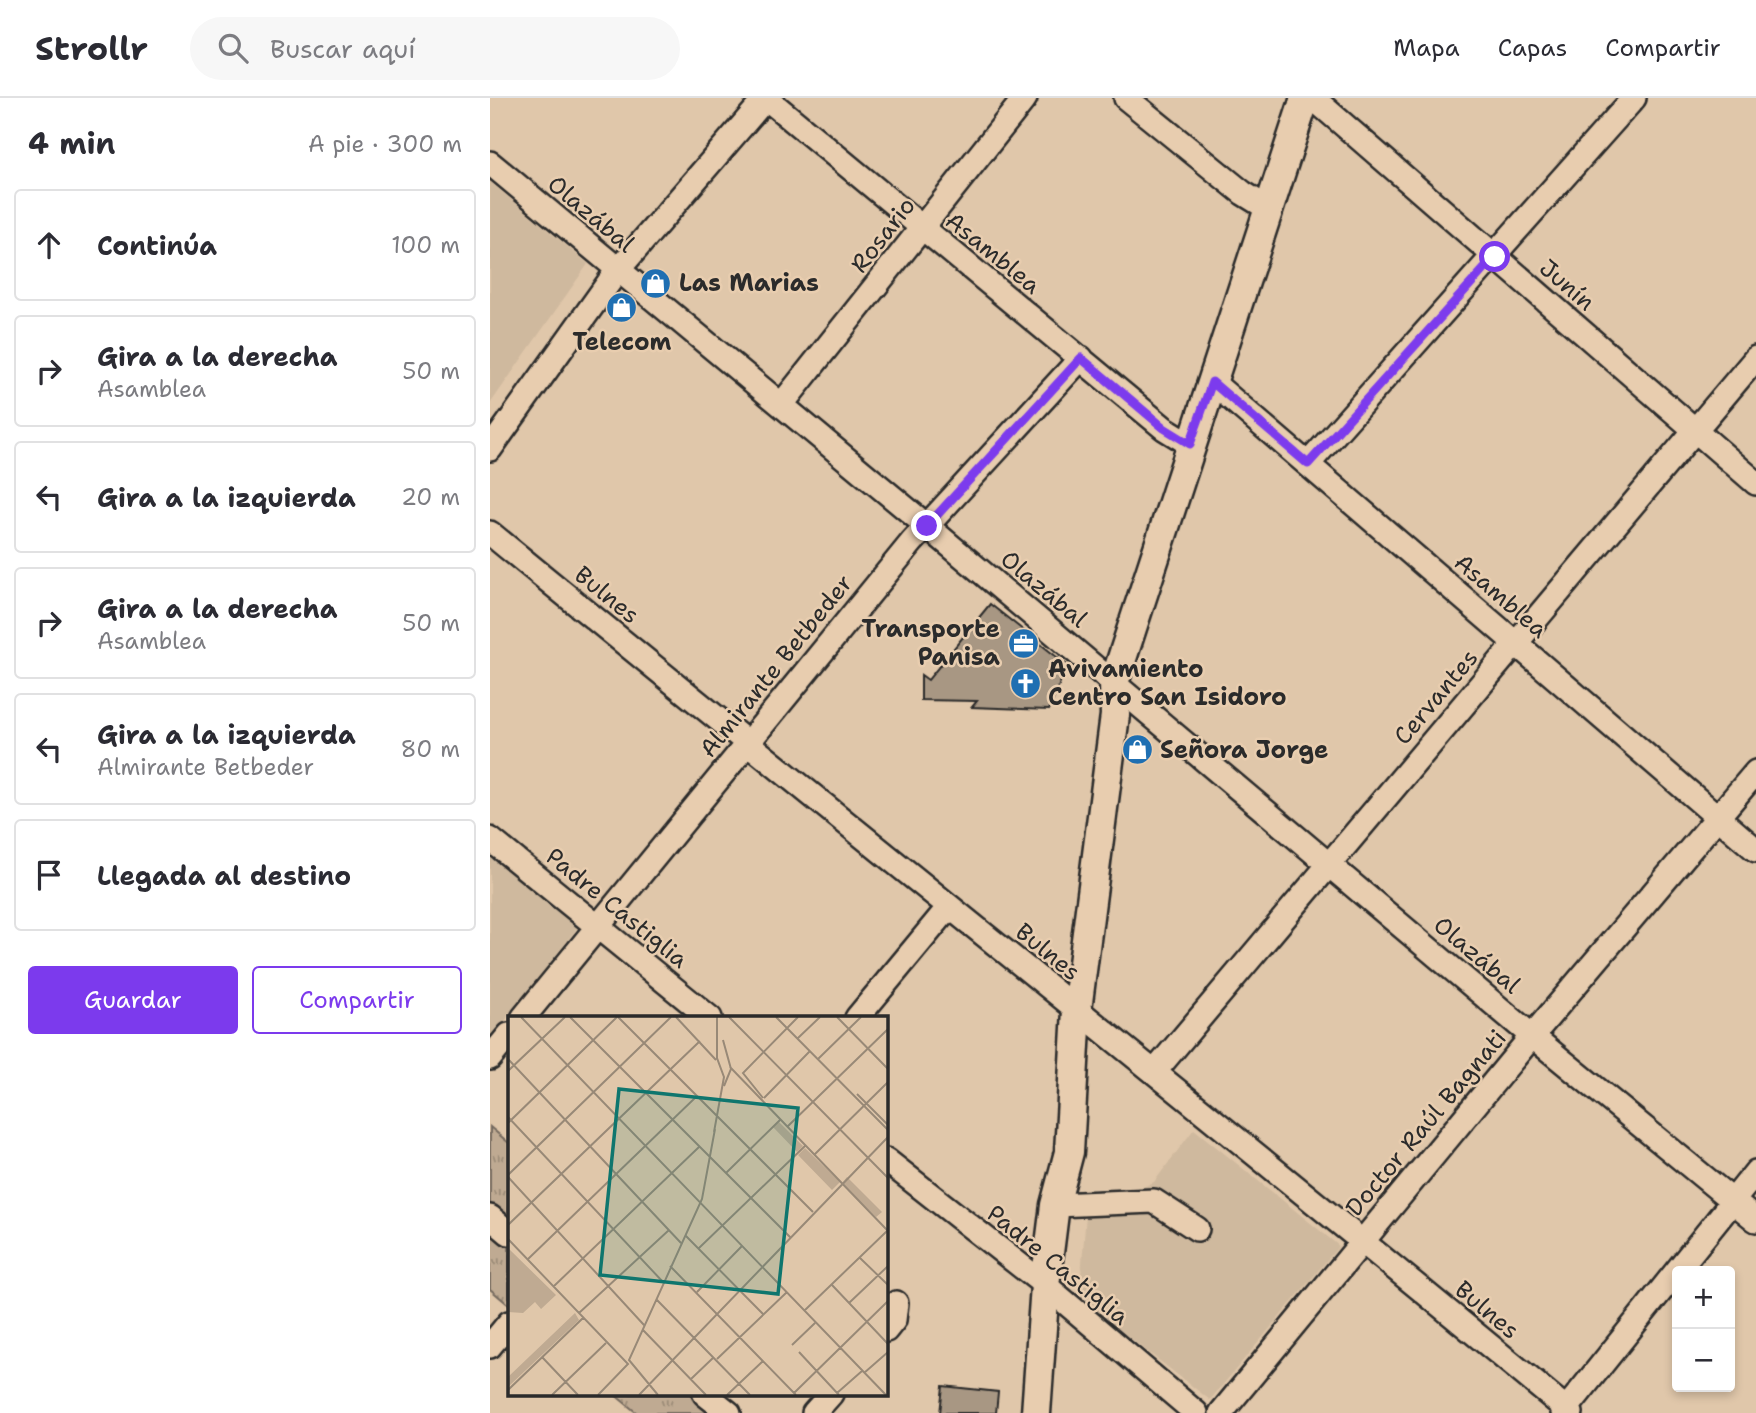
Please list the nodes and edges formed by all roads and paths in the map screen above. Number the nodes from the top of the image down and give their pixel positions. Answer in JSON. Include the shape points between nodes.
{"nodes":[{"id":1,"x":766,"y":98,"type":"edge"},
{"id":2,"x":1025,"y":98,"type":"edge"},
{"id":3,"x":1126,"y":98,"type":"edge"},
{"id":4,"x":1305,"y":98,"type":"edge"},
{"id":5,"x":1313,"y":98,"type":"edge"},
{"id":6,"x":1634,"y":98,"type":"edge"},
{"id":7,"x":490,"y":163,"type":"edge"},
{"id":8,"x":1269,"y":209,"type":"junction"},
{"id":9,"x":921,"y":228,"type":"junction"},
{"id":10,"x":1495,"y":257,"type":"junction"},
{"id":11,"x":617,"y":271,"type":"junction"},
{"id":12,"x":1081,"y":358,"type":"junction"},
{"id":13,"x":1756,"y":358,"type":"edge"},
{"id":14,"x":1212,"y":382,"type":"junction"},
{"id":15,"x":782,"y":404,"type":"junction"},
{"id":16,"x":1695,"y":431,"type":"junction"},
{"id":17,"x":1190,"y":444,"type":"junction"},
{"id":18,"x":490,"y":449,"type":"edge"},
{"id":19,"x":1308,"y":464,"type":"junction"},
{"id":20,"x":1756,"y":483,"type":"edge"},
{"id":21,"x":927,"y":526,"type":"junction"},
{"id":22,"x":490,"y":533,"type":"edge"},
{"id":23,"x":1516,"y":643,"type":"junction"},
{"id":24,"x":1114,"y":682,"type":"junction"},
{"id":25,"x":746,"y":743,"type":"junction"},
{"id":26,"x":1756,"y":772,"type":"edge"},
{"id":27,"x":1718,"y":818,"type":"junction"},
{"id":28,"x":490,"y":839,"type":"edge"},
{"id":29,"x":1756,"y":850,"type":"edge"},
{"id":30,"x":1329,"y":864,"type":"junction"},
{"id":31,"x":949,"y":907,"type":"junction"},
{"id":32,"x":598,"y":925,"type":"junction"},
{"id":33,"x":1068,"y":1002,"type":"junction"},
{"id":34,"x":524,"y":1016,"type":"edge"},
{"id":35,"x":709,"y":1016,"type":"edge"},
{"id":36,"x":858,"y":1016,"type":"edge"},
{"id":37,"x":508,"y":1035,"type":"edge"},
{"id":38,"x":1532,"y":1036,"type":"junction"},
{"id":39,"x":490,"y":1058,"type":"edge"},
{"id":40,"x":1156,"y":1070,"type":"junction"},
{"id":41,"x":887,"y":1161,"type":"edge"},
{"id":42,"x":1756,"y":1172,"type":"edge"},
{"id":43,"x":1732,"y":1200,"type":"junction"},
{"id":44,"x":1055,"y":1205,"type":"junction"},
{"id":45,"x":490,"y":1217,"type":"edge"},
{"id":46,"x":1756,"y":1220,"type":"edge"},
{"id":47,"x":1197,"y":1229,"type":"dead end"},
{"id":48,"x":508,"y":1232,"type":"edge"},
{"id":49,"x":1363,"y":1241,"type":"junction"},
{"id":50,"x":1045,"y":1285,"type":"junction"},
{"id":51,"x":896,"y":1303,"type":"dead end"},
{"id":52,"x":508,"y":1323,"type":"edge"},
{"id":53,"x":887,"y":1329,"type":"edge"},
{"id":54,"x":490,"y":1346,"type":"edge"},
{"id":55,"x":708,"y":1396,"type":"edge"},
{"id":56,"x":829,"y":1396,"type":"edge"},
{"id":57,"x":1566,"y":1412,"type":"edge"},
{"id":58,"x":729,"y":1413,"type":"edge"},
{"id":59,"x":814,"y":1413,"type":"edge"},
{"id":60,"x":1036,"y":1413,"type":"edge"},
{"id":61,"x":1196,"y":1413,"type":"edge"},
{"id":62,"x":1220,"y":1413,"type":"edge"}],
"edges":[{"from":1,"to":9,"type":"street","name":"Asamblea"},
{"from":1,"to":11,"type":"street"},
{"from":2,"to":9,"type":"street","name":"Rosario"},
{"from":3,"to":8,"type":"street"},
{"from":4,"to":8,"type":"main road"},
{"from":5,"to":10,"type":"street","name":"Junín"},
{"from":6,"to":10,"type":"street"},
{"from":7,"to":11,"type":"street","name":"Olazábal"},
{"from":8,"to":14,"type":"main road"},
{"from":9,"to":12,"type":"street","name":"Asamblea"},
{"from":9,"to":15,"type":"street","name":"Rosario"},
{"from":10,"to":16,"type":"street","name":"Junín"},
{"from":10,"to":19,"type":"street"},
{"from":11,"to":15,"type":"street","name":"Olazábal"},
{"from":11,"to":18,"type":"street"},
{"from":12,"to":17,"type":"street","name":"Asamblea","via":[[1164,428]]},
{"from":12,"to":21,"type":"street","name":"Almirante Betbeder"},
{"from":13,"to":16,"type":"street","name":"Cervantes"},
{"from":14,"to":17,"type":"main road"},
{"from":14,"to":19,"type":"street","name":"Asamblea"},
{"from":15,"to":21,"type":"street","name":"Olazábal"},
{"from":16,"to":20,"type":"street","name":"Junín"},
{"from":16,"to":23,"type":"street","name":"Cervantes"},
{"from":17,"to":24,"type":"main road"},
{"from":19,"to":23,"type":"street","name":"Asamblea"},
{"from":21,"to":24,"type":"street","name":"Olazábal"},
{"from":21,"to":25,"type":"street","name":"Almirante Betbeder"},
{"from":22,"to":25,"type":"street","name":"Bulnes"},
{"from":23,"to":27,"type":"street","name":"Asamblea"},
{"from":23,"to":30,"type":"street","name":"Cervantes"},
{"from":24,"to":30,"type":"street","name":"Olazábal"},
{"from":24,"to":33,"type":"main road","via":[[1115,715]]},
{"from":25,"to":31,"type":"street","name":"Bulnes"},
{"from":25,"to":32,"type":"street","name":"Almirante Betbeder"},
{"from":26,"to":27,"type":"street","name":"Doctor Raúl Bagnati"},
{"from":27,"to":29,"type":"street","name":"Asamblea"},
{"from":27,"to":38,"type":"street","name":"Doctor Raúl Bagnati"},
{"from":28,"to":32,"type":"street","name":"Padre Castiglia"},
{"from":30,"to":38,"type":"street","name":"Olazábal"},
{"from":30,"to":40,"type":"street","name":"Cervantes"},
{"from":31,"to":33,"type":"street","name":"Bulnes"},
{"from":31,"to":36,"type":"street"},
{"from":32,"to":34,"type":"street","name":"Almirante Betbeder"},
{"from":32,"to":35,"type":"street","name":"Padre Castiglia"},
{"from":33,"to":40,"type":"street","name":"Bulnes"},
{"from":33,"to":44,"type":"main road","via":[[1069,1152]]},
{"from":37,"to":39,"type":"street"},
{"from":38,"to":43,"type":"street","name":"Olazábal"},
{"from":38,"to":49,"type":"street","name":"Doctor Raúl Bagnati"},
{"from":40,"to":49,"type":"street","name":"Bulnes"},
{"from":41,"to":50,"type":"street","name":"Padre Castiglia"},
{"from":42,"to":43,"type":"street"},
{"from":43,"to":46,"type":"street","name":"Olazábal"},
{"from":43,"to":57,"type":"street"},
{"from":44,"to":47,"type":"street","via":[[1154,1201]]},
{"from":44,"to":50,"type":"main road"},
{"from":45,"to":48,"type":"street"},
{"from":49,"to":57,"type":"street","name":"Bulnes"},
{"from":49,"to":62,"type":"street","name":"Doctor Raúl Bagnati"},
{"from":50,"to":60,"type":"main road"},
{"from":50,"to":61,"type":"street","name":"Padre Castiglia"},
{"from":51,"to":53,"type":"street","via":[[894,1320]]},
{"from":52,"to":54,"type":"street"},
{"from":55,"to":58,"type":"street"},
{"from":56,"to":59,"type":"street"}]}
